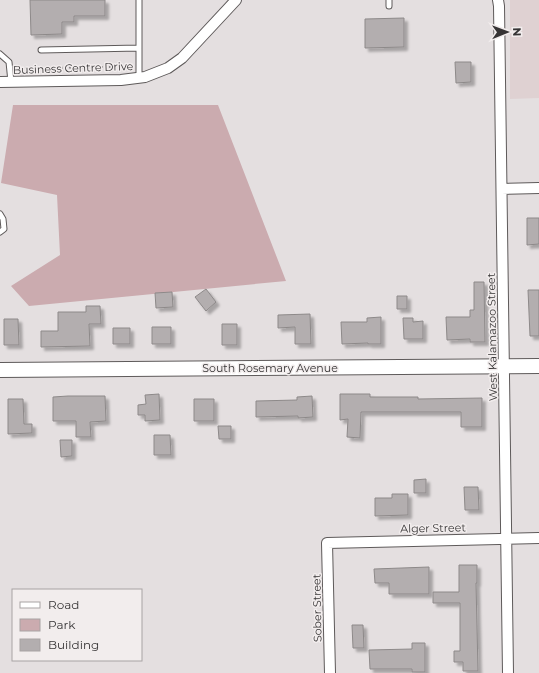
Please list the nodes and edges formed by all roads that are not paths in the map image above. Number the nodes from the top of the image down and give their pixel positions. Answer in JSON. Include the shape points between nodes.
{"nodes":[{"id":1,"x":139,"y":0,"type":"edge"},
{"id":2,"x":236,"y":0,"type":"edge"},
{"id":3,"x":389,"y":0,"type":"edge"},
{"id":4,"x":498,"y":0,"type":"edge"},
{"id":5,"x":389,"y":6,"type":"dead end"},
{"id":6,"x":139,"y":48,"type":"junction"},
{"id":7,"x":41,"y":50,"type":"dead end"},
{"id":8,"x":0,"y":54,"type":"edge"},
{"id":9,"x":140,"y":78,"type":"junction"},
{"id":10,"x":0,"y":82,"type":"edge"},
{"id":11,"x":11,"y":82,"type":"junction"},
{"id":12,"x":539,"y":188,"type":"edge"},
{"id":13,"x":502,"y":189,"type":"junction"},
{"id":14,"x":0,"y":214,"type":"edge"},
{"id":15,"x":0,"y":232,"type":"edge"},
{"id":16,"x":539,"y":366,"type":"edge"},
{"id":17,"x":504,"y":367,"type":"junction"},
{"id":18,"x":0,"y":370,"type":"edge"},
{"id":19,"x":507,"y":538,"type":"junction"},
{"id":20,"x":539,"y":538,"type":"edge"},
{"id":21,"x":327,"y":542,"type":"joint"},
{"id":22,"x":330,"y":673,"type":"edge"},
{"id":23,"x":508,"y":673,"type":"edge"}],
"edges":[{"from":1,"to":6,"type":"lane"},
{"from":2,"to":9,"type":"street","name":"Business Centre Drive","via":[[182,58],[168,68]]},
{"from":3,"to":5,"type":"lane"},
{"from":4,"to":13,"type":"street","name":"West Kalamazoo Street"},
{"from":6,"to":7,"type":"lane"},
{"from":6,"to":9,"type":"lane"},
{"from":8,"to":11,"type":"lane","via":[[9,62]]},
{"from":9,"to":11,"type":"street","name":"Business Centre Drive"},
{"from":10,"to":11,"type":"street","name":"Business Centre Drive"},
{"from":12,"to":13,"type":"street"},
{"from":13,"to":17,"type":"street","name":"West Kalamazoo Street"},
{"from":14,"to":15,"type":"lane","via":[[4,229]]},
{"from":16,"to":17,"type":"street","name":"South Rosemary Avenue"},
{"from":17,"to":18,"type":"street","name":"South Rosemary Avenue"},
{"from":17,"to":19,"type":"street","name":"West Kalamazoo Street"},
{"from":19,"to":20,"type":"street","name":"Alger Street"},
{"from":19,"to":21,"type":"street","name":"Alger Street"},
{"from":19,"to":23,"type":"street","name":"West Kalamazoo Street"},
{"from":21,"to":22,"type":"street","name":"Sober Street"}]}
